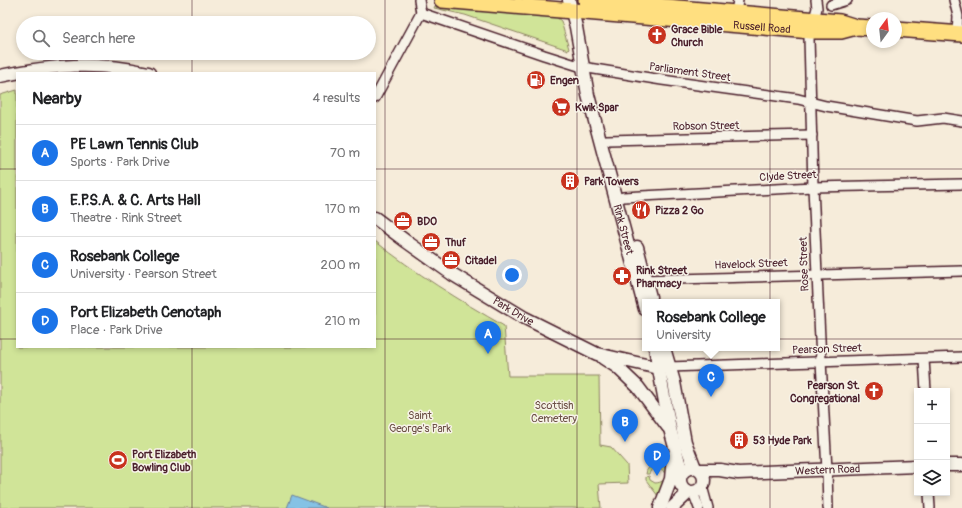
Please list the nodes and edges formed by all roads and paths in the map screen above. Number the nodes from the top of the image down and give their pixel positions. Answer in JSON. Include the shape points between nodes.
{"nodes":[{"id":1,"x":419,"y":0,"type":"edge"},
{"id":2,"x":442,"y":0,"type":"edge"},
{"id":3,"x":586,"y":0,"type":"edge"},
{"id":4,"x":816,"y":0,"type":"edge"},
{"id":5,"x":847,"y":0,"type":"edge"},
{"id":6,"x":954,"y":0,"type":"edge"},
{"id":7,"x":831,"y":5,"type":"dead end"},
{"id":8,"x":571,"y":6,"type":"edge"},
{"id":9,"x":737,"y":6,"type":"edge"},
{"id":10,"x":421,"y":13,"type":"junction"},
{"id":11,"x":812,"y":25,"type":"junction"},
{"id":12,"x":866,"y":28,"type":"edge"},
{"id":13,"x":902,"y":29,"type":"edge"},
{"id":14,"x":960,"y":34,"type":"edge"},
{"id":15,"x":582,"y":67,"type":"junction"},
{"id":16,"x":16,"y":72,"type":"edge"},
{"id":17,"x":18,"y":72,"type":"edge"},
{"id":18,"x":143,"y":72,"type":"edge"},
{"id":19,"x":0,"y":76,"type":"edge"},
{"id":20,"x":376,"y":96,"type":"edge"},
{"id":21,"x":812,"y":103,"type":"junction"},
{"id":22,"x":962,"y":121,"type":"edge"},
{"id":23,"x":812,"y":135,"type":"junction"},
{"id":24,"x":604,"y":141,"type":"junction"},
{"id":25,"x":962,"y":184,"type":"edge"},
{"id":26,"x":813,"y":187,"type":"junction"},
{"id":27,"x":619,"y":198,"type":"junction"},
{"id":28,"x":376,"y":219,"type":"edge"},
{"id":29,"x":962,"y":271,"type":"edge"},
{"id":30,"x":817,"y":275,"type":"junction"},
{"id":31,"x":641,"y":280,"type":"junction"},
{"id":32,"x":644,"y":299,"type":"edge"},
{"id":33,"x":650,"y":299,"type":"edge"},
{"id":34,"x":656,"y":351,"type":"edge"},
{"id":35,"x":664,"y":351,"type":"edge"},
{"id":36,"x":597,"y":354,"type":"junction"},
{"id":37,"x":962,"y":357,"type":"edge"},
{"id":38,"x":924,"y":358,"type":"junction"},
{"id":39,"x":821,"y":361,"type":"junction"},
{"id":40,"x":664,"y":367,"type":"junction"},
{"id":41,"x":926,"y":388,"type":"edge"},
{"id":42,"x":671,"y":434,"type":"junction"},
{"id":43,"x":685,"y":442,"type":"junction"},
{"id":44,"x":950,"y":465,"type":"edge"},
{"id":45,"x":962,"y":465,"type":"edge"},
{"id":46,"x":914,"y":466,"type":"edge"},
{"id":47,"x":720,"y":470,"type":"junction"},
{"id":48,"x":827,"y":470,"type":"junction"},
{"id":49,"x":738,"y":473,"type":"junction"},
{"id":50,"x":693,"y":481,"type":"junction"},
{"id":51,"x":930,"y":496,"type":"edge"},
{"id":52,"x":659,"y":508,"type":"edge"},
{"id":53,"x":672,"y":508,"type":"edge"},
{"id":54,"x":699,"y":508,"type":"edge"},
{"id":55,"x":708,"y":508,"type":"edge"},
{"id":56,"x":828,"y":508,"type":"edge"},
{"id":57,"x":930,"y":508,"type":"edge"}],
"edges":[{"from":1,"to":10,"type":"street"},
{"from":2,"to":8,"type":"main road","name":"Russell Road"},
{"from":3,"to":9,"type":"main road","name":"Russell Road"},
{"from":4,"to":11,"type":"street","name":"Rose Street","via":[[817,8]]},
{"from":5,"to":7,"type":"street"},
{"from":6,"to":14,"type":"street"},
{"from":8,"to":11,"type":"main road","name":"Russell Road","via":[[604,13]]},
{"from":8,"to":15,"type":"street","name":"Rink Street"},
{"from":9,"to":11,"type":"main road","name":"Russell Road"},
{"from":10,"to":15,"type":"street","name":"Parliament Street"},
{"from":10,"to":20,"type":"street"},
{"from":11,"to":12,"type":"main road","name":"Russell Road","via":[[840,22]]},
{"from":11,"to":21,"type":"street","name":"Rose Street"},
{"from":13,"to":14,"type":"main road"},
{"from":15,"to":21,"type":"street","name":"Parliament Street"},
{"from":15,"to":24,"type":"street","name":"Rink Street","via":[[588,95]]},
{"from":16,"to":19,"type":"street"},
{"from":17,"to":18,"type":"street","via":[[72,65],[115,67]]},
{"from":21,"to":22,"type":"street","name":"Parliament Street","via":[[917,121],[943,118]]},
{"from":21,"to":23,"type":"street","name":"Rose Street"},
{"from":23,"to":24,"type":"street","name":"Robson Street"},
{"from":23,"to":26,"type":"street","name":"Rose Street"},
{"from":24,"to":27,"type":"street","name":"Rink Street"},
{"from":25,"to":26,"type":"street","name":"Clyde Street"},
{"from":26,"to":27,"type":"street","name":"Clyde Street"},
{"from":26,"to":30,"type":"street","name":"Rose Street"},
{"from":27,"to":31,"type":"street","name":"Rink Street"},
{"from":28,"to":36,"type":"street","name":"Park Drive","via":[[452,274],[523,317]]},
{"from":29,"to":30,"type":"street","name":"Havelock Street"},
{"from":30,"to":31,"type":"street","name":"Havelock Street"},
{"from":30,"to":39,"type":"street","name":"Rose Street"},
{"from":31,"to":32,"type":"street","name":"Rink Street"},
{"from":31,"to":33,"type":"street","name":"Rink Street"},
{"from":34,"to":40,"type":"street"},
{"from":35,"to":40,"type":"street"},
{"from":36,"to":40,"type":"street","name":"Park Drive"},
{"from":36,"to":42,"type":"street","via":[[638,387]]},
{"from":37,"to":38,"type":"street","name":"Pearson Street"},
{"from":38,"to":39,"type":"street","name":"Pearson Street"},
{"from":38,"to":41,"type":"street"},
{"from":39,"to":40,"type":"street","name":"Pearson Street"},
{"from":39,"to":48,"type":"street","name":"Rose Street"},
{"from":40,"to":42,"type":"street"},
{"from":40,"to":43,"type":"street","via":[[674,382]]},
{"from":42,"to":50,"type":"street"},
{"from":42,"to":52,"type":"street","via":[[672,479]]},
{"from":43,"to":47,"type":"street","via":[[702,462]]},
{"from":43,"to":50,"type":"street"},
{"from":44,"to":45,"type":"street"},
{"from":46,"to":48,"type":"street","name":"Western Road"},
{"from":47,"to":49,"type":"street","name":"Western Road"},
{"from":47,"to":50,"type":"street","name":"Western Road"},
{"from":48,"to":49,"type":"street","name":"Western Road"},
{"from":48,"to":56,"type":"street","name":"Rose Street"},
{"from":49,"to":50,"type":"street","name":"Western Road"},
{"from":50,"to":52,"type":"street"},
{"from":50,"to":53,"type":"street"},
{"from":50,"to":54,"type":"street"},
{"from":50,"to":55,"type":"street"},
{"from":51,"to":57,"type":"street"}]}
